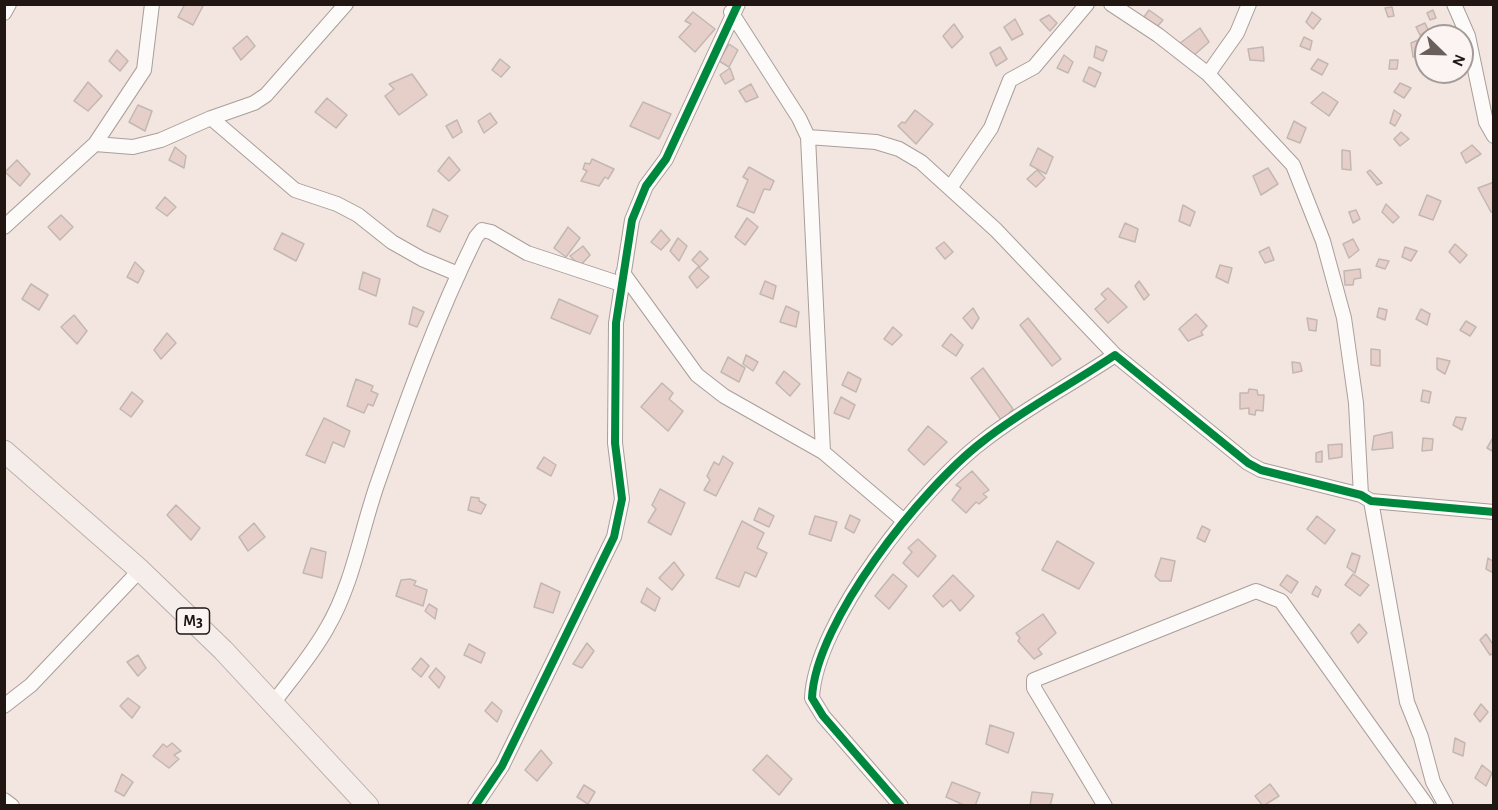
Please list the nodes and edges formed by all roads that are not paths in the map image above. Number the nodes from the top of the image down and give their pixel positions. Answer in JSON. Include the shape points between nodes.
{"nodes":[{"id":1,"x":9,"y":4,"type":"edge"},
{"id":2,"x":152,"y":4,"type":"edge"},
{"id":3,"x":346,"y":4,"type":"edge"},
{"id":4,"x":1087,"y":4,"type":"edge"},
{"id":5,"x":1111,"y":4,"type":"edge"},
{"id":6,"x":1249,"y":4,"type":"edge"},
{"id":7,"x":1454,"y":4,"type":"edge"},
{"id":8,"x":733,"y":9,"type":"edge"},
{"id":9,"x":4,"y":14,"type":"edge"},
{"id":10,"x":1208,"y":74,"type":"junction"},
{"id":11,"x":211,"y":118,"type":"junction"},
{"id":12,"x":1494,"y":136,"type":"edge"},
{"id":13,"x":807,"y":137,"type":"junction"},
{"id":14,"x":95,"y":144,"type":"junction"},
{"id":15,"x":950,"y":188,"type":"junction"},
{"id":16,"x":4,"y":227,"type":"edge"},
{"id":17,"x":458,"y":274,"type":"junction"},
{"id":18,"x":622,"y":279,"type":"junction"},
{"id":19,"x":1115,"y":356,"type":"junction"},
{"id":20,"x":4,"y":451,"type":"edge"},
{"id":21,"x":823,"y":452,"type":"junction"},
{"id":22,"x":1366,"y":498,"type":"junction"},
{"id":23,"x":1494,"y":512,"type":"edge"},
{"id":24,"x":903,"y":519,"type":"junction"},
{"id":25,"x":140,"y":570,"type":"junction"},
{"id":26,"x":274,"y":702,"type":"junction"},
{"id":27,"x":4,"y":706,"type":"edge"},
{"id":28,"x":4,"y":801,"type":"edge"},
{"id":29,"x":12,"y":806,"type":"edge"},
{"id":30,"x":368,"y":806,"type":"edge"},
{"id":31,"x":475,"y":806,"type":"edge"},
{"id":32,"x":901,"y":806,"type":"edge"},
{"id":33,"x":1105,"y":806,"type":"edge"},
{"id":34,"x":1427,"y":806,"type":"edge"},
{"id":35,"x":1446,"y":806,"type":"edge"}],
"edges":[{"from":1,"to":9,"type":"street"},
{"from":2,"to":14,"type":"street","via":[[144,70]]},
{"from":3,"to":11,"type":"street","via":[[266,95]]},
{"from":4,"to":15,"type":"street","via":[[1034,67],[1010,80],[991,128]]},
{"from":5,"to":10,"type":"street"},
{"from":6,"to":10,"type":"street","via":[[1237,33]]},
{"from":7,"to":12,"type":"street","via":[[1468,36],[1486,122]]},
{"from":8,"to":13,"type":"street"},
{"from":8,"to":18,"type":"street","via":[[666,159],[642,194],[632,220]]},
{"from":10,"to":22,"type":"street","via":[[1293,165],[1323,241],[1346,328]]},
{"from":11,"to":14,"type":"street","via":[[161,140],[133,147]]},
{"from":11,"to":17,"type":"street","via":[[295,190],[337,204],[392,242]]},
{"from":13,"to":15,"type":"street","via":[[876,142],[899,149],[921,162]]},
{"from":13,"to":21,"type":"street"},
{"from":14,"to":16,"type":"street"},
{"from":15,"to":19,"type":"street","via":[[1004,238]]},
{"from":17,"to":18,"type":"street","via":[[482,230],[527,253]]},
{"from":17,"to":26,"type":"street","via":[[378,484],[343,593],[312,654]]},
{"from":18,"to":21,"type":"street","via":[[697,375],[723,396]]},
{"from":18,"to":31,"type":"street","via":[[616,322],[615,443],[622,499],[620,517],[614,537],[502,766]]},
{"from":19,"to":22,"type":"street","via":[[1248,463],[1261,470]]},
{"from":19,"to":24,"type":"street","via":[[981,442]]},
{"from":20,"to":25,"type":"main road","number":"M3"},
{"from":21,"to":24,"type":"street"},
{"from":22,"to":23,"type":"street"},
{"from":22,"to":35,"type":"street","via":[[1407,702],[1433,782]]},
{"from":24,"to":32,"type":"street","via":[[832,629],[815,669],[812,698]]},
{"from":25,"to":26,"type":"main road","number":"M3"},
{"from":25,"to":27,"type":"street","via":[[31,685]]},
{"from":26,"to":30,"type":"main road","number":"M3"},
{"from":28,"to":29,"type":"street"},
{"from":33,"to":34,"type":"street","via":[[1034,688],[1034,680],[1256,591],[1281,601]]}]}
